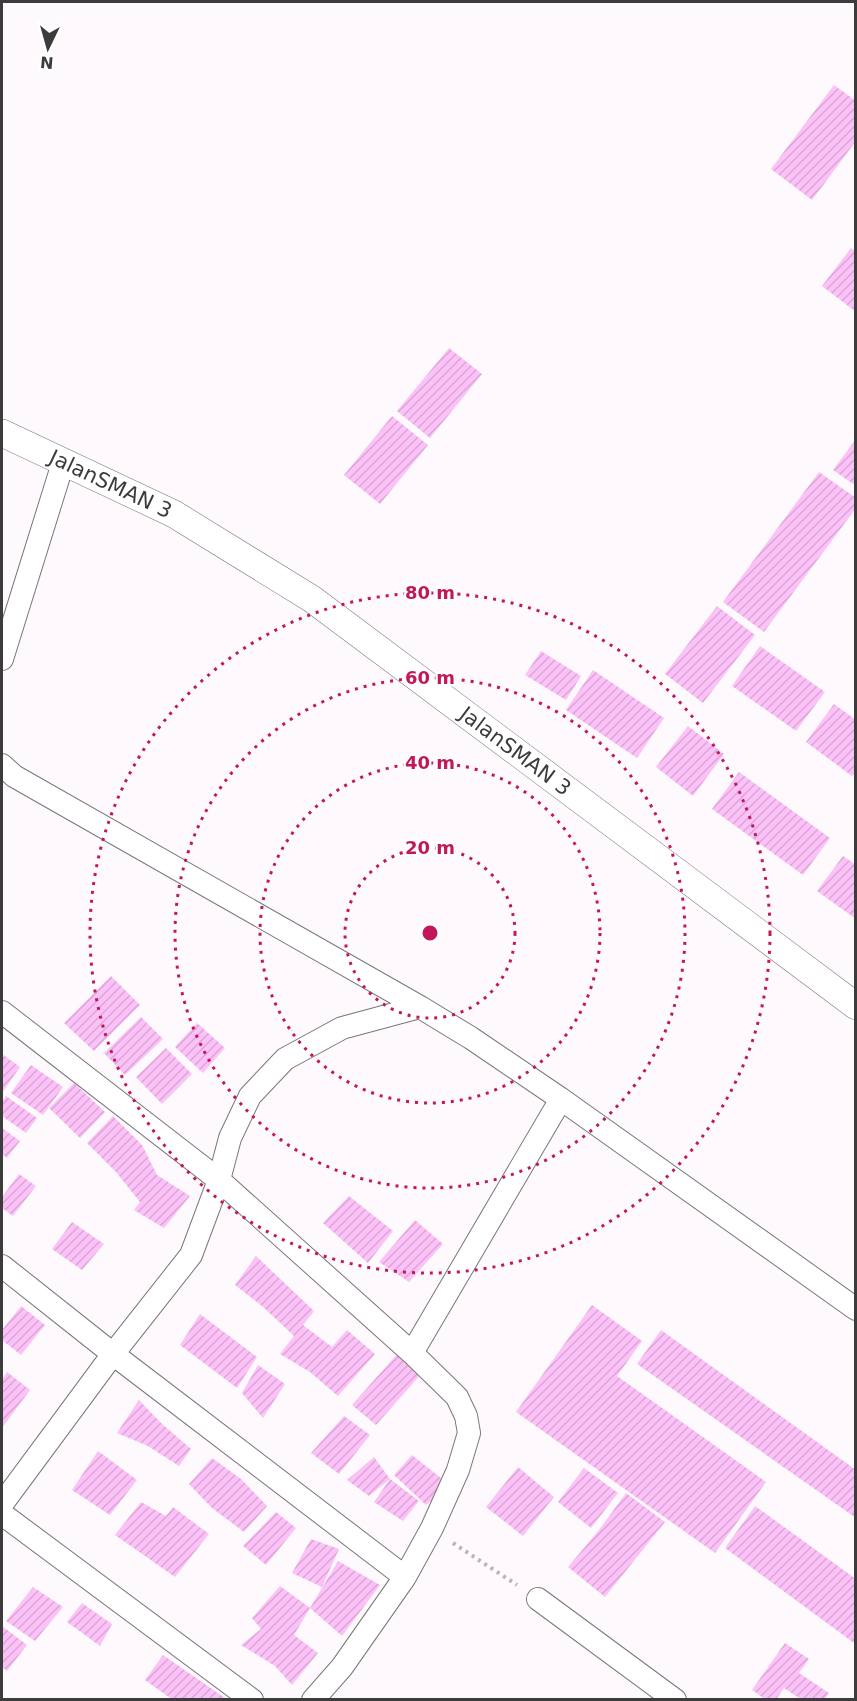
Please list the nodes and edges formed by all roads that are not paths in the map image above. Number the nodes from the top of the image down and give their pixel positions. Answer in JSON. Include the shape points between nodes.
{"nodes":[{"id":1,"x":2,"y":433,"type":"edge"},
{"id":2,"x":63,"y":463,"type":"junction"},
{"id":3,"x":2,"y":659,"type":"edge"},
{"id":4,"x":2,"y":765,"type":"edge"},
{"id":5,"x":855,"y":1006,"type":"edge"},
{"id":6,"x":420,"y":1007,"type":"junction"},
{"id":7,"x":2,"y":1012,"type":"edge"},
{"id":8,"x":561,"y":1099,"type":"junction"},
{"id":9,"x":219,"y":1180,"type":"junction"},
{"id":10,"x":2,"y":1266,"type":"edge"},
{"id":11,"x":855,"y":1309,"type":"edge"},
{"id":12,"x":412,"y":1353,"type":"junction"},
{"id":13,"x":113,"y":1354,"type":"junction"},
{"id":14,"x":2,"y":1504,"type":"edge"},
{"id":15,"x":2,"y":1514,"type":"edge"},
{"id":16,"x":405,"y":1577,"type":"junction"},
{"id":17,"x":538,"y":1599,"type":"road end"},
{"id":18,"x":252,"y":1700,"type":"edge"},
{"id":19,"x":313,"y":1700,"type":"edge"},
{"id":20,"x":675,"y":1700,"type":"edge"}],
"edges":[{"from":1,"to":2,"type":"street","name":"JalanSMAN 3"},
{"from":2,"to":3,"type":"street"},
{"from":2,"to":5,"type":"street","name":"JalanSMAN 3","via":[[174,514],[312,599]]},
{"from":4,"to":6,"type":"street","via":[[14,776]]},
{"from":6,"to":8,"type":"street"},
{"from":6,"to":9,"type":"street","via":[[342,1028],[285,1059],[250,1096],[230,1138]]},
{"from":7,"to":9,"type":"street"},
{"from":8,"to":11,"type":"street"},
{"from":8,"to":12,"type":"street"},
{"from":9,"to":12,"type":"street"},
{"from":9,"to":13,"type":"street","via":[[191,1255]]},
{"from":10,"to":13,"type":"street"},
{"from":12,"to":16,"type":"street","via":[[458,1397],[470,1433],[432,1528]]},
{"from":13,"to":14,"type":"street"},
{"from":13,"to":16,"type":"street"},
{"from":15,"to":18,"type":"street"},
{"from":16,"to":19,"type":"street","via":[[342,1667]]},
{"from":17,"to":20,"type":"street"}]}
